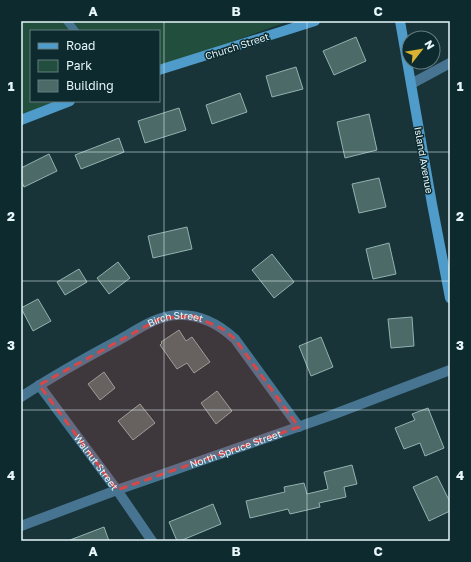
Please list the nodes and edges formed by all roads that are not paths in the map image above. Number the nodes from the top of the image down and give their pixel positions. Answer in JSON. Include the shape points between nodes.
{"nodes":[{"id":1,"x":67,"y":21,"type":"edge"},
{"id":2,"x":315,"y":21,"type":"edge"},
{"id":3,"x":400,"y":21,"type":"edge"},
{"id":4,"x":74,"y":30,"type":"edge"},
{"id":5,"x":450,"y":63,"type":"edge"},
{"id":6,"x":160,"y":70,"type":"edge"},
{"id":7,"x":411,"y":84,"type":"junction"},
{"id":8,"x":67,"y":102,"type":"edge"},
{"id":9,"x":21,"y":120,"type":"edge"},
{"id":10,"x":450,"y":298,"type":"edge"},
{"id":11,"x":450,"y":370,"type":"edge"},
{"id":12,"x":39,"y":385,"type":"junction"},
{"id":13,"x":21,"y":397,"type":"edge"},
{"id":14,"x":299,"y":427,"type":"junction"},
{"id":15,"x":117,"y":490,"type":"junction"},
{"id":16,"x":21,"y":526,"type":"edge"},
{"id":17,"x":152,"y":541,"type":"edge"}],
"edges":[{"from":1,"to":4,"type":"lane"},
{"from":2,"to":6,"type":"street","name":"Church Street"},
{"from":3,"to":7,"type":"street","name":"Island Avenue"},
{"from":5,"to":7,"type":"street"},
{"from":7,"to":10,"type":"street","name":"Island Avenue"},
{"from":8,"to":9,"type":"street"},
{"from":11,"to":14,"type":"street","name":"North Spruce Street"},
{"from":12,"to":13,"type":"street","name":"Birch Street"},
{"from":12,"to":14,"type":"street","name":"Birch Street","via":[[156,320],[177,315],[194,316],[214,323],[235,339]]},
{"from":12,"to":15,"type":"street","name":"Walnut Street"},
{"from":14,"to":15,"type":"street","name":"North Spruce Street"},
{"from":15,"to":16,"type":"street","name":"North Spruce Street"},
{"from":15,"to":17,"type":"street","name":"Walnut Street"}]}
